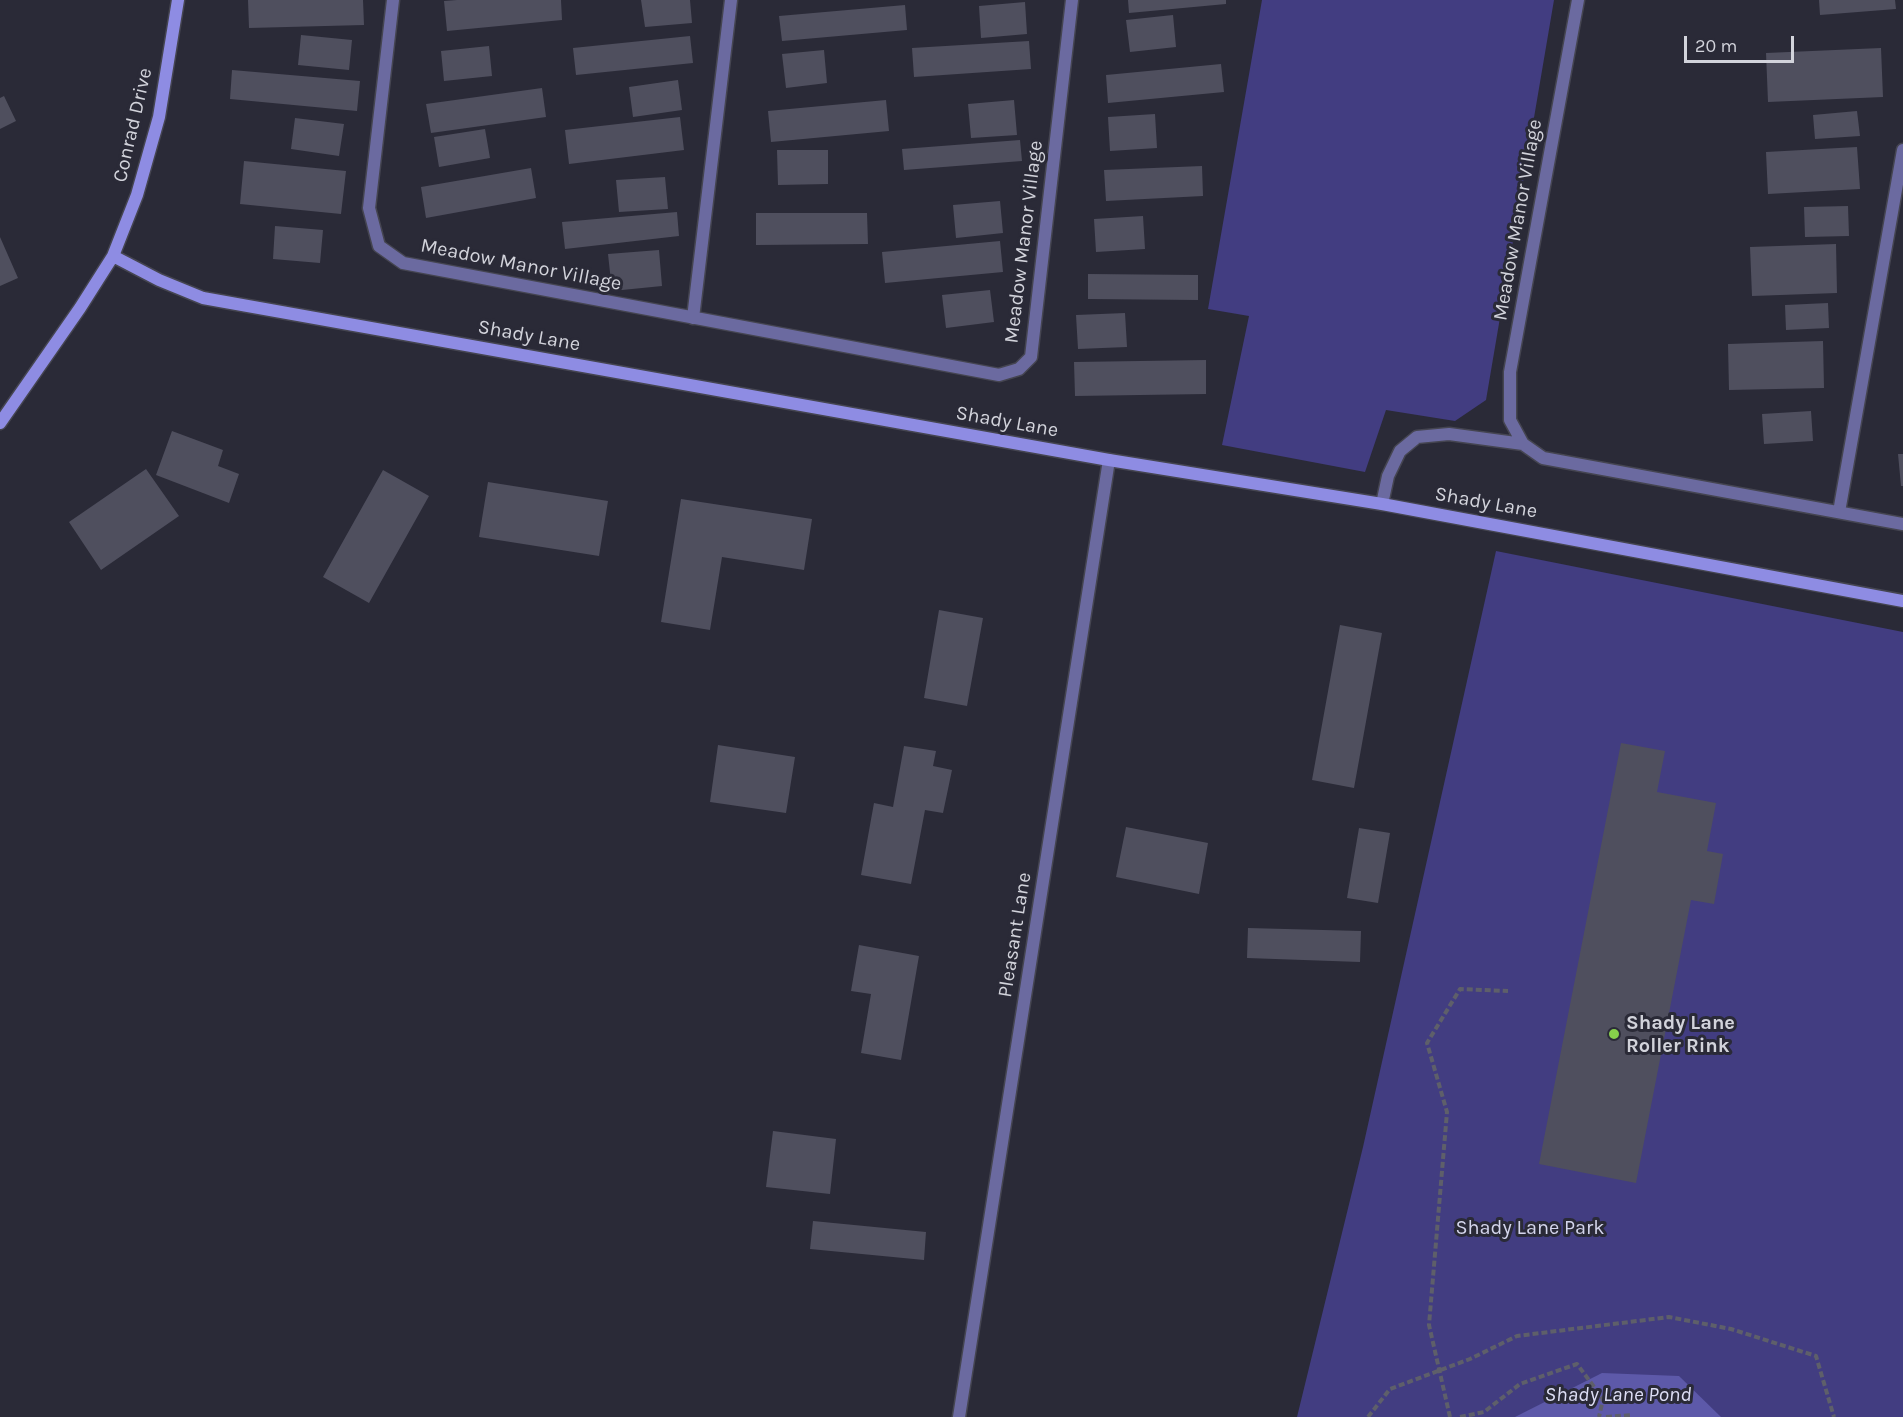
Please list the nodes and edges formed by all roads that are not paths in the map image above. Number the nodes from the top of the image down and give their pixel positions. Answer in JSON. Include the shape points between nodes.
{"nodes":[{"id":1,"x":178,"y":0,"type":"edge"},
{"id":2,"x":393,"y":0,"type":"edge"},
{"id":3,"x":731,"y":0,"type":"edge"},
{"id":4,"x":1072,"y":0,"type":"edge"},
{"id":5,"x":1578,"y":0,"type":"edge"},
{"id":6,"x":1903,"y":150,"type":"edge"},
{"id":7,"x":113,"y":256,"type":"junction"},
{"id":8,"x":693,"y":318,"type":"junction"},
{"id":9,"x":0,"y":423,"type":"edge"},
{"id":10,"x":1523,"y":444,"type":"junction"},
{"id":11,"x":1109,"y":460,"type":"junction"},
{"id":12,"x":1382,"y":504,"type":"junction"},
{"id":13,"x":1839,"y":512,"type":"junction"},
{"id":14,"x":1903,"y":524,"type":"edge"},
{"id":15,"x":1903,"y":601,"type":"edge"},
{"id":16,"x":959,"y":1417,"type":"edge"}],
"edges":[{"from":1,"to":7,"type":"main road","name":"Conrad Drive","via":[[159,117],[137,195]]},
{"from":2,"to":8,"type":"street","name":"Meadow Manor Village","via":[[369,208],[379,246],[404,263]]},
{"from":3,"to":8,"type":"street"},
{"from":4,"to":8,"type":"street","name":"Meadow Manor Village","via":[[1031,357],[1019,369],[999,375]]},
{"from":5,"to":10,"type":"street","name":"Meadow Manor Village","via":[[1510,372],[1510,420]]},
{"from":6,"to":13,"type":"street"},
{"from":7,"to":9,"type":"main road","name":"Conrad Drive"},
{"from":7,"to":11,"type":"main road","name":"Shady Lane","via":[[203,298]]},
{"from":10,"to":12,"type":"street","via":[[1449,434],[1417,437],[1400,451],[1388,476]]},
{"from":10,"to":13,"type":"street","via":[[1543,458]]},
{"from":11,"to":12,"type":"main road","name":"Shady Lane"},
{"from":11,"to":16,"type":"street","name":"Pleasant Lane"},
{"from":12,"to":15,"type":"main road","name":"Shady Lane"},
{"from":13,"to":14,"type":"street"}]}
